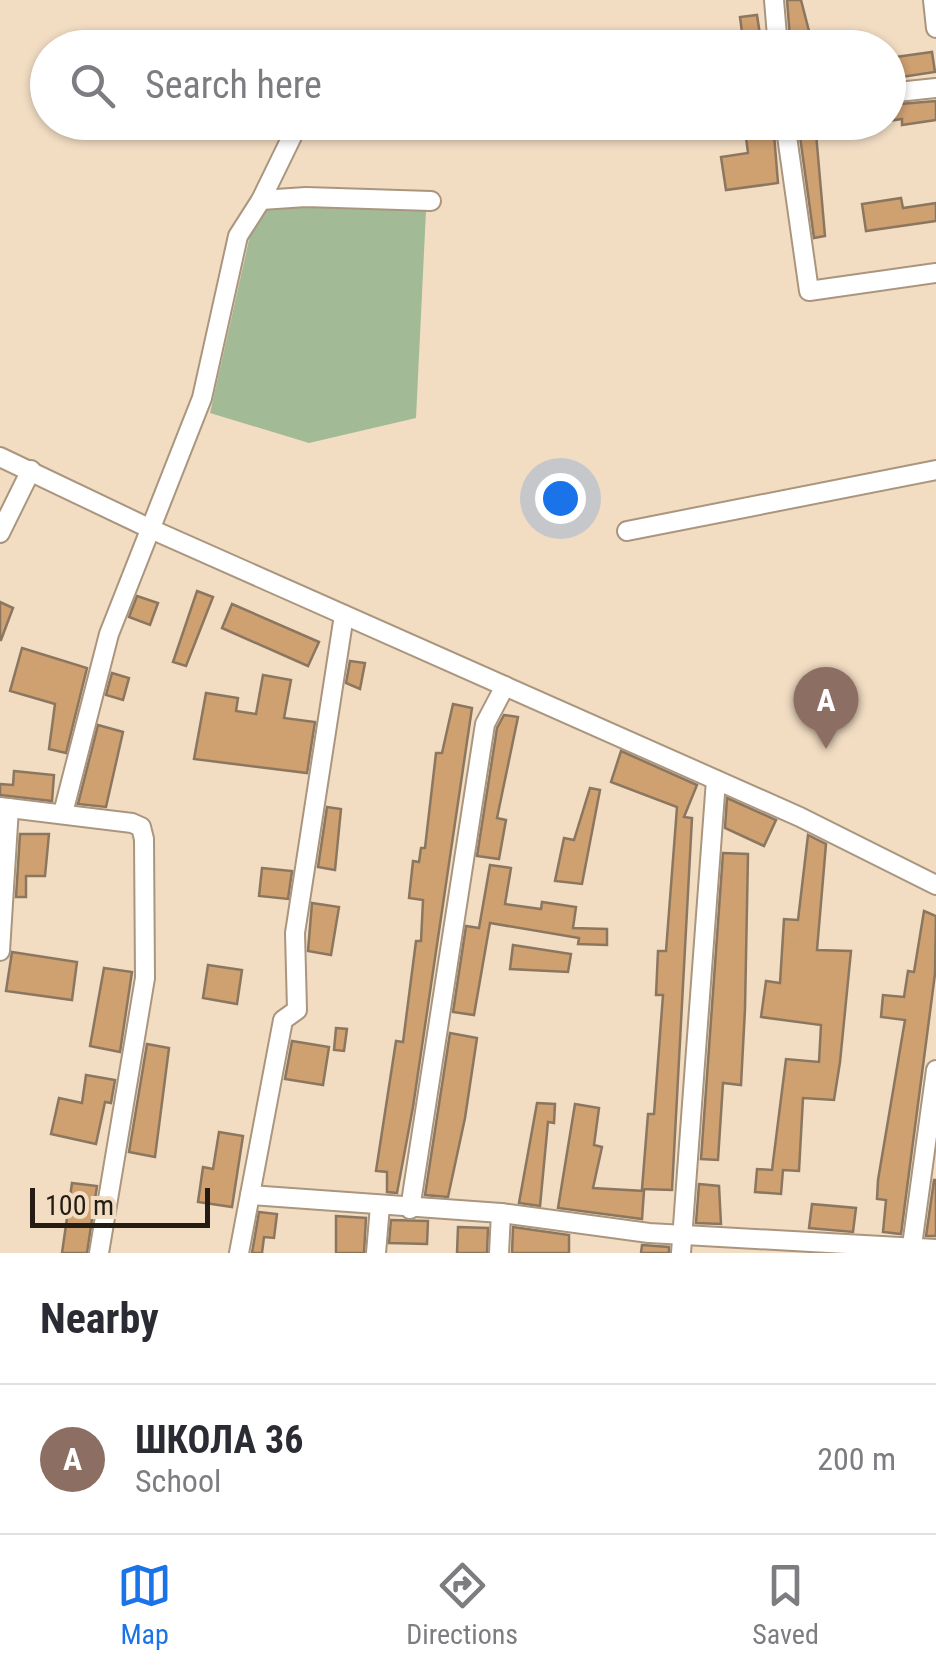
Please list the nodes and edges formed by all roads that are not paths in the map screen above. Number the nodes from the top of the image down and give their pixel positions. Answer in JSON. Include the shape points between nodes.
{"nodes":[{"id":1,"x":774,"y":0,"type":"edge"},
{"id":2,"x":932,"y":0,"type":"edge"},
{"id":3,"x":936,"y":28,"type":"edge"},
{"id":4,"x":776,"y":30,"type":"edge"},
{"id":5,"x":936,"y":88,"type":"edge"},
{"id":6,"x":906,"y":92,"type":"edge"},
{"id":7,"x":290,"y":140,"type":"edge"},
{"id":8,"x":788,"y":140,"type":"edge"},
{"id":9,"x":262,"y":200,"type":"junction"},
{"id":10,"x":431,"y":201,"type":"dead end"},
{"id":11,"x":936,"y":273,"type":"edge"},
{"id":12,"x":0,"y":457,"type":"edge"},
{"id":13,"x":31,"y":470,"type":"junction"},
{"id":14,"x":936,"y":470,"type":"edge"},
{"id":15,"x":152,"y":530,"type":"junction"},
{"id":16,"x":627,"y":532,"type":"dead end"},
{"id":17,"x":0,"y":534,"type":"edge"},
{"id":18,"x":344,"y":615,"type":"junction"},
{"id":19,"x":504,"y":686,"type":"junction"},
{"id":20,"x":716,"y":780,"type":"junction"},
{"id":21,"x":4,"y":807,"type":"edge"},
{"id":22,"x":62,"y":813,"type":"junction"},
{"id":23,"x":936,"y":885,"type":"edge"},
{"id":24,"x":0,"y":951,"type":"edge"},
{"id":25,"x":936,"y":1070,"type":"edge"},
{"id":26,"x":250,"y":1195,"type":"junction"},
{"id":27,"x":380,"y":1206,"type":"junction"},
{"id":28,"x":410,"y":1208,"type":"junction"},
{"id":29,"x":501,"y":1213,"type":"junction"},
{"id":30,"x":682,"y":1244,"type":"edge"},
{"id":31,"x":936,"y":1248,"type":"edge"},
{"id":32,"x":911,"y":1250,"type":"edge"},
{"id":33,"x":99,"y":1253,"type":"edge"},
{"id":34,"x":239,"y":1253,"type":"edge"},
{"id":35,"x":376,"y":1253,"type":"edge"},
{"id":36,"x":499,"y":1253,"type":"edge"}],
"edges":[{"from":1,"to":4,"type":"street"},
{"from":2,"to":3,"type":"street"},
{"from":5,"to":6,"type":"street"},
{"from":7,"to":9,"type":"street"},
{"from":8,"to":11,"type":"street","via":[[809,290]]},
{"from":9,"to":10,"type":"street"},
{"from":9,"to":15,"type":"street","via":[[238,236],[202,398]]},
{"from":12,"to":13,"type":"street"},
{"from":13,"to":15,"type":"street"},
{"from":13,"to":17,"type":"street"},
{"from":14,"to":16,"type":"street"},
{"from":15,"to":18,"type":"street"},
{"from":15,"to":22,"type":"street","via":[[109,634]]},
{"from":18,"to":19,"type":"street"},
{"from":18,"to":26,"type":"street","via":[[295,933],[297,1010],[283,1020]]},
{"from":19,"to":20,"type":"street"},
{"from":19,"to":28,"type":"street","via":[[485,724]]},
{"from":20,"to":23,"type":"street"},
{"from":20,"to":30,"type":"street"},
{"from":21,"to":22,"type":"street"},
{"from":21,"to":24,"type":"street"},
{"from":22,"to":33,"type":"street","via":[[132,823],[144,839],[145,978]]},
{"from":25,"to":32,"type":"street"},
{"from":26,"to":27,"type":"street"},
{"from":26,"to":34,"type":"street"},
{"from":27,"to":28,"type":"street"},
{"from":27,"to":35,"type":"street"},
{"from":28,"to":29,"type":"street"},
{"from":29,"to":30,"type":"street"},
{"from":29,"to":36,"type":"street"},
{"from":30,"to":32,"type":"street"},
{"from":31,"to":32,"type":"street"}]}
